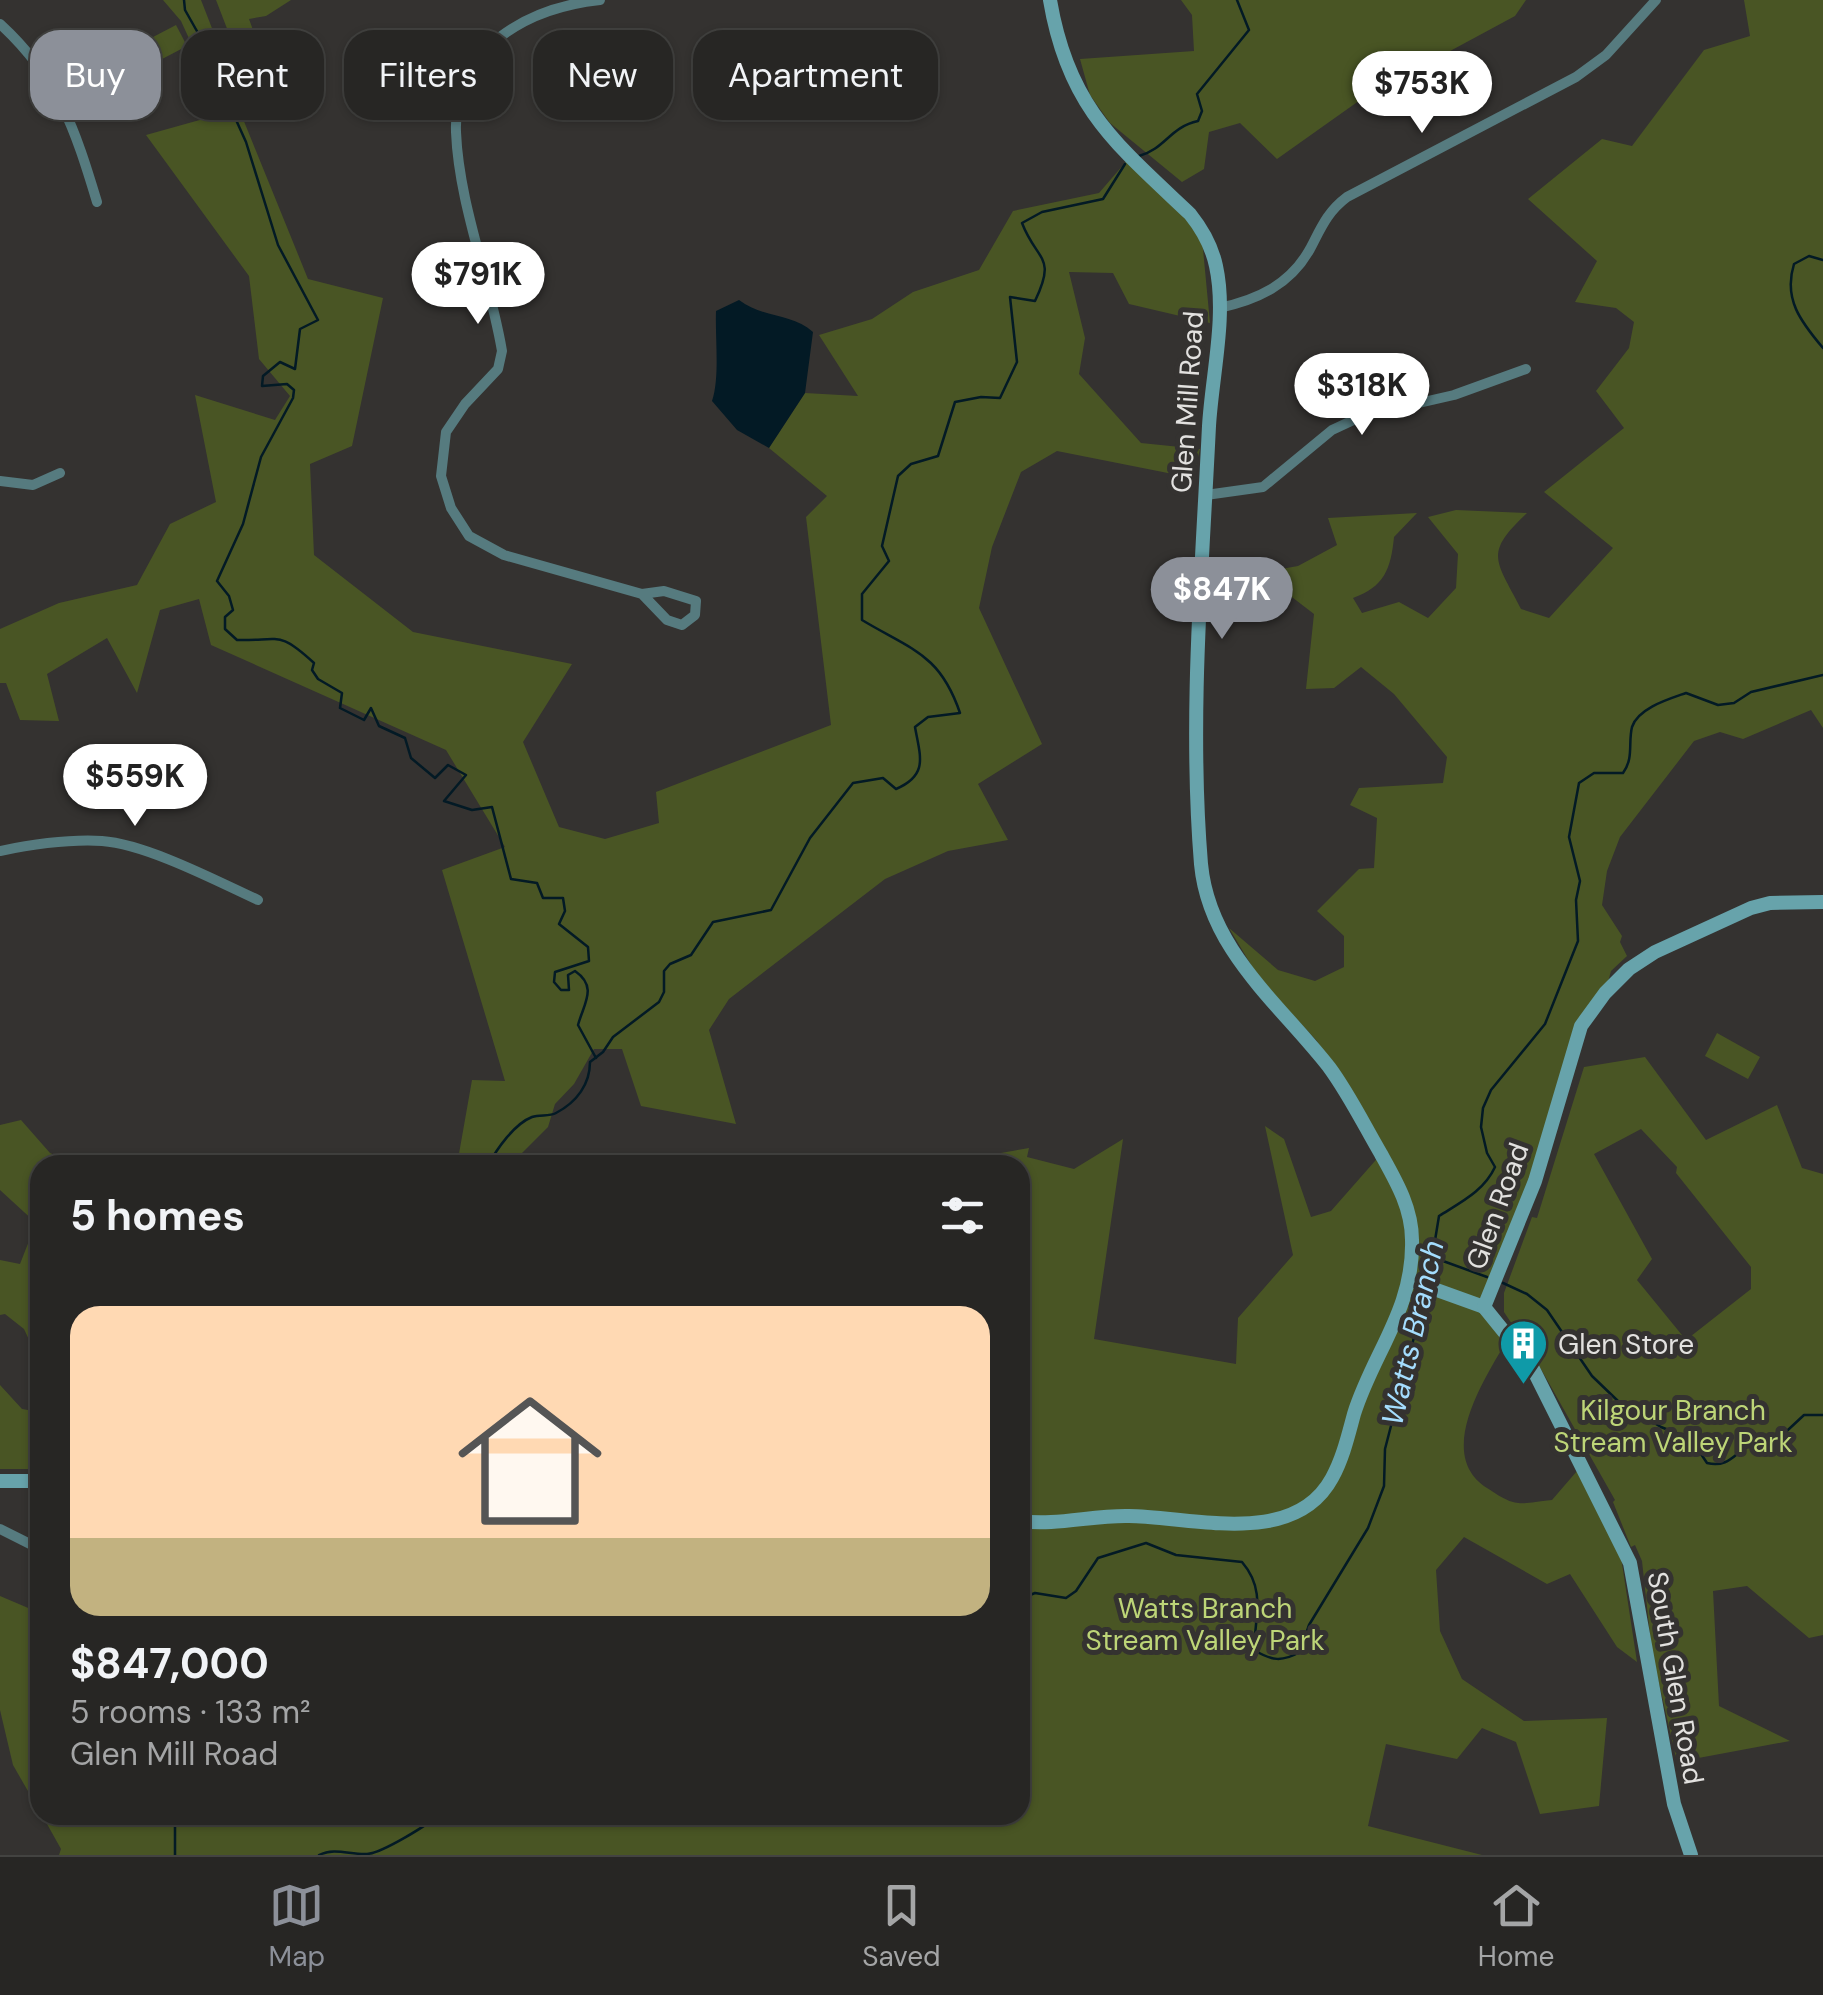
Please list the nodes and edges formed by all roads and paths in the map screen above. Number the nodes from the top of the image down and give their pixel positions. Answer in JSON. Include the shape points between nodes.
{"nodes":[{"id":1,"x":600,"y":0,"type":"edge"},
{"id":2,"x":1050,"y":0,"type":"edge"},
{"id":3,"x":1656,"y":0,"type":"edge"},
{"id":4,"x":0,"y":24,"type":"edge"},
{"id":5,"x":97,"y":202,"type":"dead end"},
{"id":6,"x":1218,"y":308,"type":"junction"},
{"id":7,"x":1526,"y":369,"type":"dead end"},
{"id":8,"x":60,"y":473,"type":"dead end"},
{"id":9,"x":0,"y":481,"type":"edge"},
{"id":10,"x":1206,"y":495,"type":"junction"},
{"id":11,"x":642,"y":594,"type":"junction"},
{"id":12,"x":0,"y":851,"type":"edge"},
{"id":13,"x":258,"y":900,"type":"dead end"},
{"id":14,"x":1823,"y":902,"type":"edge"},
{"id":15,"x":1415,"y":1281,"type":"junction"},
{"id":16,"x":1484,"y":1306,"type":"junction"},
{"id":17,"x":0,"y":1481,"type":"edge"},
{"id":18,"x":30,"y":1481,"type":"edge"},
{"id":19,"x":1030,"y":1521,"type":"edge"},
{"id":20,"x":0,"y":1529,"type":"edge"},
{"id":21,"x":30,"y":1544,"type":"edge"},
{"id":22,"x":1690,"y":1855,"type":"edge"}],
"edges":[{"from":1,"to":11,"type":"street","via":[[537,13],[502,33],[472,70],[463,95],[456,127],[459,160],[502,351],[498,369],[446,432],[440,476],[469,536],[504,555]]},
{"from":2,"to":6,"type":"main road","name":"Glen Mill Road","via":[[1063,56],[1091,114],[1201,228],[1216,266]]},
{"from":3,"to":6,"type":"street","via":[[1606,56],[1347,197],[1325,218],[1290,277],[1248,302]]},
{"from":4,"to":5,"type":"street","via":[[31,54],[62,100]]},
{"from":6,"to":10,"type":"main road","name":"Glen Mill Road"},
{"from":7,"to":10,"type":"street","via":[[1454,396],[1362,416],[1332,430],[1263,487]]},
{"from":8,"to":9,"type":"street","via":[[33,485]]},
{"from":10,"to":15,"type":"main road","name":"Glen Mill Road","via":[[1195,756],[1208,902],[1246,971],[1343,1087],[1402,1191]]},
{"from":11,"to":11,"type":"street","via":[[664,590],[696,601],[696,615],[682,624],[668,620]]},
{"from":12,"to":13,"type":"street","via":[[104,841]]},
{"from":14,"to":16,"type":"main road","name":"Glen Road","via":[[1751,908],[1655,952],[1604,993],[1581,1026],[1535,1181]]},
{"from":15,"to":16,"type":"main road","name":"Glen Road"},
{"from":15,"to":19,"type":"main road","via":[[1356,1406],[1331,1481],[1316,1499],[1287,1516],[1248,1524],[1126,1516]]},
{"from":16,"to":22,"type":"main road","name":"South Glen Road","via":[[1530,1365],[1630,1563],[1674,1804]]},
{"from":17,"to":18,"type":"main road"},
{"from":20,"to":21,"type":"street"}]}
